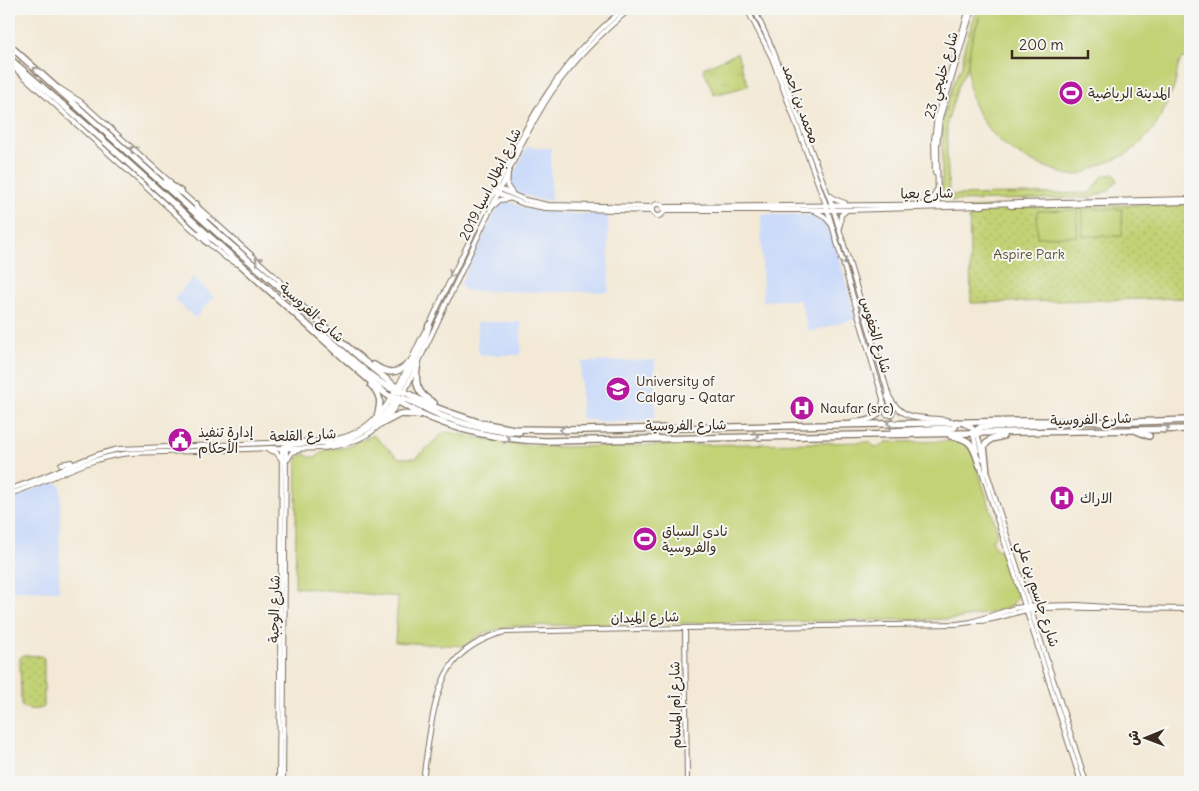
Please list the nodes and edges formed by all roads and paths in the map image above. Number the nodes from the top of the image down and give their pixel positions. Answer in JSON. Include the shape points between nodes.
{"nodes":[{"id":1,"x":624,"y":9,"type":"edge"},
{"id":2,"x":630,"y":9,"type":"edge"},
{"id":3,"x":747,"y":9,"type":"edge"},
{"id":4,"x":754,"y":9,"type":"edge"},
{"id":5,"x":970,"y":9,"type":"edge"},
{"id":6,"x":9,"y":43,"type":"edge"},
{"id":7,"x":9,"y":58,"type":"edge"},
{"id":8,"x":9,"y":63,"type":"edge"},
{"id":9,"x":51,"y":83,"type":"junction"},
{"id":10,"x":93,"y":131,"type":"junction"},
{"id":11,"x":522,"y":143,"type":"junction"},
{"id":12,"x":139,"y":163,"type":"junction"},
{"id":13,"x":131,"y":173,"type":"junction"},
{"id":14,"x":497,"y":190,"type":"junction"},
{"id":15,"x":821,"y":190,"type":"junction"},
{"id":16,"x":937,"y":191,"type":"junction"},
{"id":17,"x":182,"y":192,"type":"junction"},
{"id":18,"x":828,"y":192,"type":"junction"},
{"id":19,"x":517,"y":197,"type":"junction"},
{"id":20,"x":511,"y":199,"type":"junction"},
{"id":21,"x":1190,"y":201,"type":"edge"},
{"id":22,"x":170,"y":202,"type":"junction"},
{"id":23,"x":196,"y":204,"type":"junction"},
{"id":24,"x":814,"y":204,"type":"junction"},
{"id":25,"x":826,"y":204,"type":"junction"},
{"id":26,"x":924,"y":204,"type":"junction"},
{"id":27,"x":945,"y":204,"type":"junction"},
{"id":28,"x":1005,"y":204,"type":"junction"},
{"id":29,"x":832,"y":205,"type":"junction"},
{"id":30,"x":852,"y":205,"type":"junction"},
{"id":31,"x":937,"y":206,"type":"junction"},
{"id":32,"x":652,"y":209,"type":"junction"},
{"id":33,"x":664,"y":209,"type":"junction"},
{"id":34,"x":489,"y":210,"type":"junction"},
{"id":35,"x":808,"y":210,"type":"junction"},
{"id":36,"x":828,"y":210,"type":"junction"},
{"id":37,"x":834,"y":210,"type":"junction"},
{"id":38,"x":847,"y":210,"type":"junction"},
{"id":39,"x":834,"y":228,"type":"junction"},
{"id":40,"x":840,"y":230,"type":"junction"},
{"id":41,"x":221,"y":236,"type":"junction"},
{"id":42,"x":207,"y":242,"type":"junction"},
{"id":43,"x":241,"y":265,"type":"junction"},
{"id":44,"x":289,"y":296,"type":"junction"},
{"id":45,"x":306,"y":323,"type":"junction"},
{"id":46,"x":429,"y":325,"type":"junction"},
{"id":47,"x":345,"y":359,"type":"junction"},
{"id":48,"x":366,"y":363,"type":"junction"},
{"id":49,"x":409,"y":363,"type":"junction"},
{"id":50,"x":418,"y":363,"type":"junction"},
{"id":51,"x":883,"y":380,"type":"junction"},
{"id":52,"x":398,"y":394,"type":"junction"},
{"id":53,"x":883,"y":399,"type":"junction"},
{"id":54,"x":1021,"y":415,"type":"dead end"},
{"id":55,"x":377,"y":417,"type":"junction"},
{"id":56,"x":426,"y":417,"type":"junction"},
{"id":57,"x":1188,"y":420,"type":"edge"},
{"id":58,"x":955,"y":422,"type":"junction"},
{"id":59,"x":991,"y":422,"type":"junction"},
{"id":60,"x":1086,"y":422,"type":"junction"},
{"id":61,"x":383,"y":423,"type":"junction"},
{"id":62,"x":647,"y":423,"type":"dead end"},
{"id":63,"x":828,"y":424,"type":"junction"},
{"id":64,"x":500,"y":426,"type":"junction"},
{"id":65,"x":1190,"y":429,"type":"edge"},
{"id":66,"x":543,"y":430,"type":"junction"},
{"id":67,"x":582,"y":430,"type":"junction"},
{"id":68,"x":1135,"y":430,"type":"junction"},
{"id":69,"x":1030,"y":433,"type":"junction"},
{"id":70,"x":864,"y":434,"type":"junction"},
{"id":71,"x":931,"y":434,"type":"junction"},
{"id":72,"x":975,"y":435,"type":"junction"},
{"id":73,"x":1149,"y":436,"type":"dead end"},
{"id":74,"x":338,"y":439,"type":"junction"},
{"id":75,"x":275,"y":442,"type":"junction"},
{"id":76,"x":284,"y":447,"type":"junction"},
{"id":77,"x":326,"y":447,"type":"junction"},
{"id":78,"x":307,"y":448,"type":"junction"},
{"id":79,"x":243,"y":449,"type":"junction"},
{"id":80,"x":85,"y":459,"type":"junction"},
{"id":81,"x":285,"y":462,"type":"junction"},
{"id":82,"x":61,"y":464,"type":"dead end"},
{"id":83,"x":980,"y":466,"type":"junction"},
{"id":84,"x":987,"y":473,"type":"junction"},
{"id":85,"x":9,"y":489,"type":"edge"},
{"id":86,"x":9,"y":494,"type":"edge"},
{"id":87,"x":1024,"y":597,"type":"junction"},
{"id":88,"x":1031,"y":607,"type":"junction"},
{"id":89,"x":1041,"y":607,"type":"junction"},
{"id":90,"x":1015,"y":608,"type":"junction"},
{"id":91,"x":1025,"y":608,"type":"junction"},
{"id":92,"x":1190,"y":609,"type":"edge"},
{"id":93,"x":1011,"y":614,"type":"junction"},
{"id":94,"x":1028,"y":617,"type":"junction"},
{"id":95,"x":1034,"y":618,"type":"junction"},
{"id":96,"x":971,"y":622,"type":"junction"},
{"id":97,"x":685,"y":628,"type":"junction"},
{"id":98,"x":279,"y":782,"type":"edge"},
{"id":99,"x":283,"y":782,"type":"edge"},
{"id":100,"x":423,"y":782,"type":"edge"},
{"id":101,"x":687,"y":782,"type":"edge"},
{"id":102,"x":1081,"y":782,"type":"edge"},
{"id":103,"x":1086,"y":782,"type":"edge"}],
"edges":[{"from":1,"to":14,"type":"street","name":"شارع أبطال اسيا 2019","via":[[596,32],[558,76],[528,123]]},
{"from":2,"to":11,"type":"street","name":"شارع أبطال اسيا 2019","via":[[574,62],[541,108]]},
{"from":3,"to":15,"type":"street","name":"محمد بن احمد","via":[[772,58]]},
{"from":4,"to":18,"type":"street","name":"محمد بن احمد"},
{"from":5,"to":16,"type":"street","name":"شارع خليجي 23","via":[[940,118]]},
{"from":9,"to":6,"type":"highway","name":"شارع الفروسية","one_way":true},
{"from":7,"to":10,"type":"highway","name":"شارع الفروسية"},
{"from":8,"to":13,"type":"street","name":"شارع الفروسية"},
{"from":9,"to":12,"type":"highway","name":"شارع الفروسية"},
{"from":17,"to":9,"type":"street","name":"شارع الفروسية","one_way":true,"via":[[81,102]]},
{"from":10,"to":13,"type":"highway"},
{"from":10,"to":22,"type":"highway","name":"شارع الفروسية"},
{"from":11,"to":14,"type":"street","name":"شارع أبطال اسيا 2019"},
{"from":11,"to":19,"type":"street","via":[[507,180],[509,190]]},
{"from":12,"to":17,"type":"highway"},
{"from":12,"to":41,"type":"highway","name":"شارع الفروسية"},
{"from":13,"to":42,"type":"street","name":"شارع الفروسية"},
{"from":14,"to":19,"type":"street"},
{"from":14,"to":20,"type":"street"},
{"from":14,"to":34,"type":"street","name":"شارع أبطال اسيا 2019"},
{"from":14,"to":46,"type":"street","name":"شارع أبطال اسيا 2019","one_way":true},
{"from":15,"to":24,"type":"street","via":[[819,200]]},
{"from":15,"to":25,"type":"street","name":"محمد بن احمد"},
{"from":16,"to":26,"type":"street","via":[[932,200]]},
{"from":16,"to":27,"type":"street"},
{"from":16,"to":31,"type":"street","name":"شارع خليجي 23"},
{"from":17,"to":23,"type":"street","name":"شارع الفروسية"},
{"from":18,"to":29,"type":"street","name":"محمد بن احمد"},
{"from":18,"to":30,"type":"street","via":[[837,200]]},
{"from":19,"to":32,"type":"street","via":[[548,204]]},
{"from":20,"to":32,"type":"street","via":[[549,208]]},
{"from":20,"to":34,"type":"street","via":[[500,200]]},
{"from":21,"to":28,"type":"street","name":"شارع بعيا"},
{"from":22,"to":42,"type":"highway"},
{"from":22,"to":43,"type":"highway","name":"شارع الفروسية"},
{"from":23,"to":41,"type":"highway","via":[[198,211]]},
{"from":44,"to":23,"type":"street","name":"شارع الفروسية","one_way":true,"via":[[278,279]]},
{"from":24,"to":25,"type":"street","name":"شارع بعيا"},
{"from":24,"to":33,"type":"street","name":"شارع بعيا"},
{"from":25,"to":29,"type":"street","name":"شارع بعيا"},
{"from":25,"to":36,"type":"street","name":"محمد بن احمد"},
{"from":26,"to":30,"type":"street","name":"شارع بعيا"},
{"from":26,"to":31,"type":"street","name":"شارع بعيا"},
{"from":27,"to":28,"type":"street","name":"شارع بعيا"},
{"from":27,"to":31,"type":"street","name":"شارع بعيا"},
{"from":28,"to":31,"type":"street","name":"شارع بعيا"},
{"from":29,"to":30,"type":"street","name":"شارع بعيا"},
{"from":29,"to":37,"type":"street","name":"محمد بن احمد"},
{"from":31,"to":38,"type":"street","name":"شارع بعيا"},
{"from":32,"to":33,"type":"street","via":[[657,204]]},
{"from":32,"to":33,"type":"street","via":[[658,216],[662,216]]},
{"from":33,"to":35,"type":"street","name":"شارع بعيا"},
{"from":34,"to":50,"type":"street","name":"شارع أبطال اسيا 2019"},
{"from":35,"to":36,"type":"street","name":"شارع بعيا"},
{"from":35,"to":39,"type":"street","via":[[819,212]]},
{"from":36,"to":37,"type":"street","name":"شارع بعيا"},
{"from":36,"to":39,"type":"street","name":"شارع الخفوس"},
{"from":37,"to":38,"type":"street","name":"شارع بعيا"},
{"from":37,"to":40,"type":"street","name":"شارع الخفوس"},
{"from":38,"to":40,"type":"street","via":[[840,217]]},
{"from":39,"to":53,"type":"street","name":"شارع الخفوس","one_way":true},
{"from":40,"to":51,"type":"street","name":"شارع الخفوس"},
{"from":41,"to":44,"type":"highway","name":"شارع الفروسية"},
{"from":42,"to":43,"type":"street","name":"شارع الفروسية","via":[[226,258]]},
{"from":43,"to":45,"type":"highway","name":"شارع الفروسية"},
{"from":44,"to":48,"type":"highway","name":"شارع الفروسية"},
{"from":45,"to":47,"type":"highway","name":"شارع الفروسية"},
{"from":45,"to":52,"type":"highway"},
{"from":46,"to":49,"type":"street","name":"شارع أبطال اسيا 2019"},
{"from":46,"to":52,"type":"highway"},
{"from":47,"to":52,"type":"highway","name":"شارع الفروسية"},
{"from":47,"to":55,"type":"highway","via":[[378,393]]},
{"from":48,"to":49,"type":"highway","via":[[392,373]]},
{"from":48,"to":52,"type":"highway","name":"شارع الفروسية"},
{"from":49,"to":52,"type":"street","name":"شارع أبطال اسيا 2019"},
{"from":50,"to":52,"type":"street","name":"شارع أبطال اسيا 2019"},
{"from":50,"to":64,"type":"highway","via":[[416,383],[425,398]]},
{"from":51,"to":53,"type":"street","via":[[893,411],[890,415],[886,414]]},
{"from":51,"to":58,"type":"street","name":"شارع الخفوس","via":[[891,400],[905,414]]},
{"from":52,"to":55,"type":"street","name":"شارع القلعة"},
{"from":52,"to":56,"type":"highway","name":"شارع الفروسية"},
{"from":52,"to":61,"type":"street","name":"شارع القلعة"},
{"from":52,"to":64,"type":"highway","name":"شارع الفروسية","via":[[452,414]]},
{"from":52,"to":66,"type":"highway","via":[[433,413],[475,426],[511,432]]},
{"from":52,"to":77,"type":"highway","via":[[375,424],[352,438]]},
{"from":53,"to":63,"type":"street","via":[[882,410],[874,418]]},
{"from":54,"to":59,"type":"highway"},
{"from":55,"to":74,"type":"street","name":"شارع القلعة","via":[[361,429]]},
{"from":56,"to":61,"type":"highway","via":[[400,414]]},
{"from":56,"to":70,"type":"highway","name":"شارع الفروسية","one_way":true,"via":[[460,429],[525,441]]},
{"from":57,"to":60,"type":"highway","name":"شارع الفروسية"},
{"from":58,"to":59,"type":"highway","name":"شارع الفروسية"},
{"from":58,"to":63,"type":"highway","name":"شارع الفروسية","one_way":true},
{"from":58,"to":70,"type":"highway","via":[[953,428]]},
{"from":58,"to":72,"type":"street","via":[[967,424]]},
{"from":59,"to":60,"type":"highway","name":"شارع الفروسية"},
{"from":60,"to":72,"type":"highway","via":[[981,427]]},
{"from":61,"to":77,"type":"street","name":"شارع القلعة","via":[[351,442]]},
{"from":62,"to":67,"type":"highway"},
{"from":63,"to":67,"type":"highway","name":"شارع الفروسية"},
{"from":64,"to":66,"type":"highway","name":"شارع الفروسية"},
{"from":68,"to":65,"type":"highway","name":"شارع الفروسية","one_way":true},
{"from":67,"to":66,"type":"highway","name":"شارع الفروسية","one_way":true},
{"from":68,"to":69,"type":"highway","name":"شارع الفروسية"},
{"from":68,"to":73,"type":"highway"},
{"from":69,"to":72,"type":"highway","name":"شارع الفروسية"},
{"from":69,"to":84,"type":"highway","via":[[989,440],[984,448]]},
{"from":70,"to":71,"type":"highway","name":"شارع الفروسية"},
{"from":71,"to":72,"type":"highway","name":"شارع الفروسية"},
{"from":71,"to":83,"type":"highway","via":[[969,441]]},
{"from":72,"to":83,"type":"street","name":"شارع جاسم بن علي"},
{"from":72,"to":84,"type":"street","name":"شارع جاسم بن علي"},
{"from":74,"to":75,"type":"street","name":"شارع القلعة"},
{"from":74,"to":76,"type":"street"},
{"from":75,"to":76,"type":"street"},
{"from":75,"to":79,"type":"street","via":[[272,446]]},
{"from":75,"to":80,"type":"street","name":"شارع القلعة","via":[[126,448]]},
{"from":76,"to":78,"type":"street","name":"شارع القلعة"},
{"from":76,"to":79,"type":"street","name":"شارع القلعة"},
{"from":76,"to":81,"type":"street","name":"شارع الوجبة"},
{"from":77,"to":78,"type":"street","name":"شارع القلعة"},
{"from":78,"to":81,"type":"street","via":[[292,452]]},
{"from":79,"to":81,"type":"street","via":[[272,450]]},
{"from":79,"to":86,"type":"street","name":"شارع القلعة","via":[[114,454]]},
{"from":80,"to":82,"type":"street"},
{"from":80,"to":85,"type":"street","name":"شارع القلعة"},
{"from":81,"to":98,"type":"street","name":"شارع الوجبة"},
{"from":81,"to":99,"type":"street","name":"شارع الوجبة"},
{"from":83,"to":87,"type":"street","name":"شارع جاسم بن علي"},
{"from":84,"to":87,"type":"street","name":"شارع جاسم بن علي"},
{"from":87,"to":88,"type":"street","name":"شارع جاسم بن علي"},
{"from":87,"to":89,"type":"street"},
{"from":87,"to":90,"type":"street"},
{"from":87,"to":91,"type":"street","name":"شارع جاسم بن علي"},
{"from":88,"to":89,"type":"street"},
{"from":88,"to":91,"type":"street"},
{"from":88,"to":95,"type":"street","name":"شارع جاسم بن علي"},
{"from":89,"to":92,"type":"street"},
{"from":89,"to":95,"type":"street"},
{"from":90,"to":91,"type":"street","name":"شارع الميدان"},
{"from":90,"to":96,"type":"street","name":"شارع الميدان"},
{"from":91,"to":93,"type":"street","name":"شارع الميدان"},
{"from":91,"to":94,"type":"street","name":"شارع جاسم بن علي"},
{"from":93,"to":94,"type":"street"},
{"from":93,"to":96,"type":"street","name":"شارع الميدان"},
{"from":94,"to":102,"type":"street","name":"شارع جاسم بن علي"},
{"from":95,"to":103,"type":"street","name":"شارع جاسم بن علي"},
{"from":96,"to":97,"type":"street","name":"شارع الميدان"},
{"from":97,"to":100,"type":"street","name":"شارع الميدان","via":[[514,631],[475,644],[452,664],[437,693]]},
{"from":97,"to":101,"type":"street","name":"شارع أم المسام"}]}
